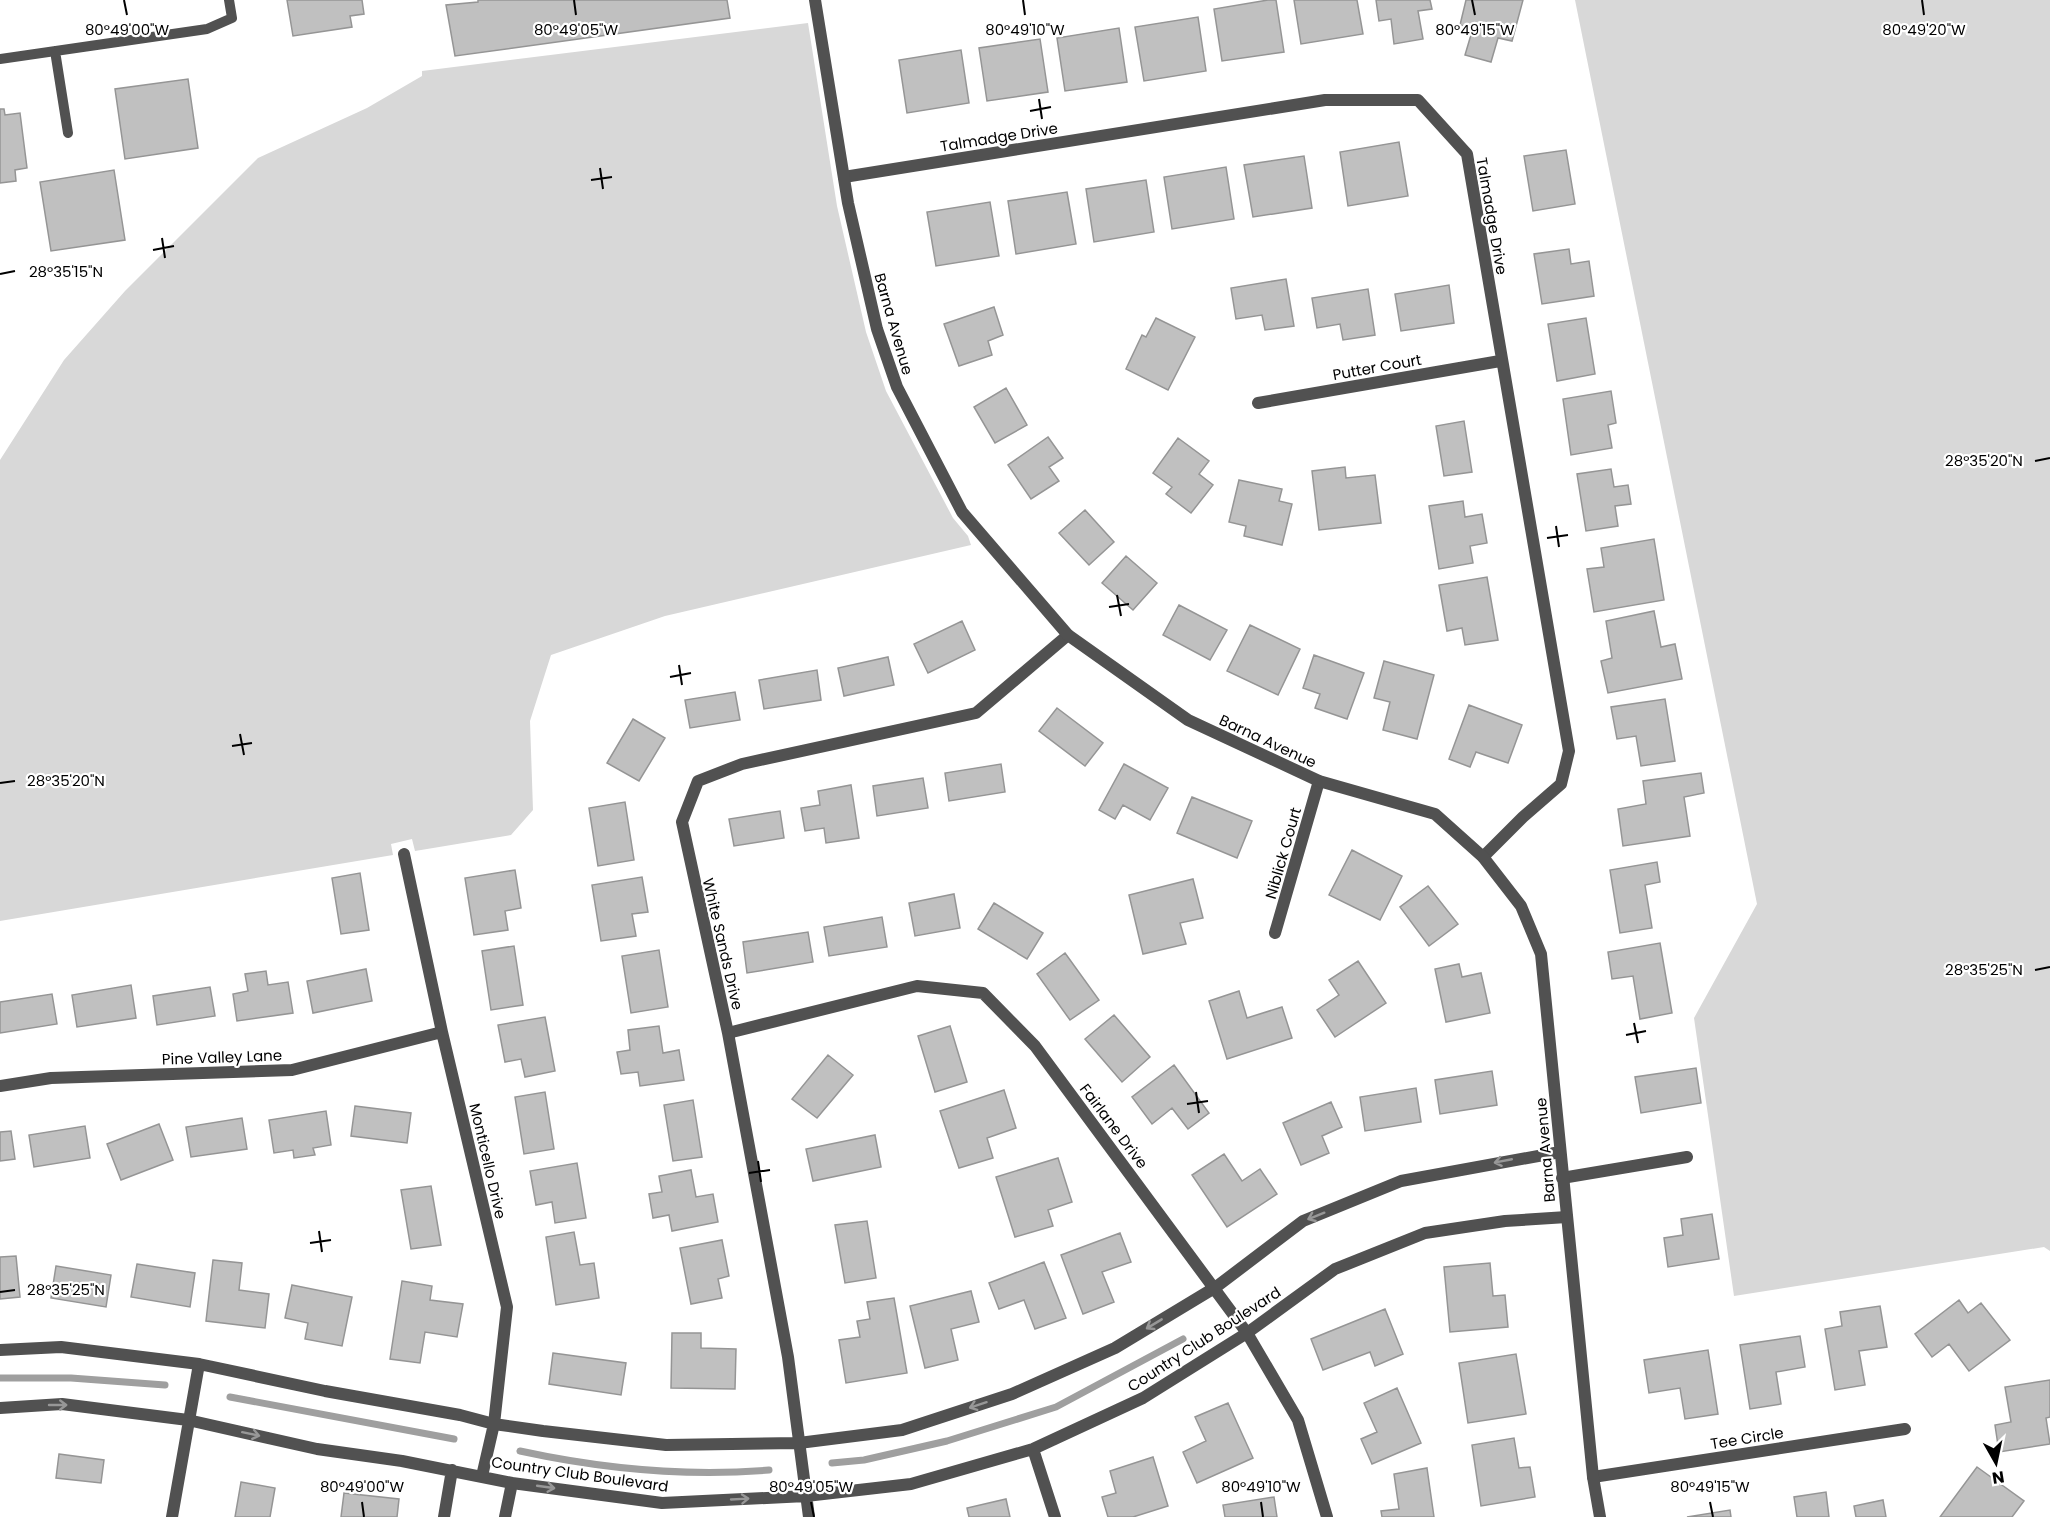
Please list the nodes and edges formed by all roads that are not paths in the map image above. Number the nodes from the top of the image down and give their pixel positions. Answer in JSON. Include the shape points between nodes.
{"nodes":[{"id":1,"x":229,"y":0,"type":"edge"},
{"id":2,"x":815,"y":0,"type":"edge"},
{"id":3,"x":55,"y":51,"type":"junction"},
{"id":4,"x":0,"y":59,"type":"edge"},
{"id":5,"x":68,"y":133,"type":"dead end"},
{"id":6,"x":844,"y":177,"type":"junction"},
{"id":7,"x":1500,"y":361,"type":"junction"},
{"id":8,"x":1258,"y":403,"type":"dead end"},
{"id":9,"x":1068,"y":635,"type":"junction"},
{"id":10,"x":1319,"y":781,"type":"junction"},
{"id":11,"x":404,"y":854,"type":"dead end"},
{"id":12,"x":1484,"y":857,"type":"junction"},
{"id":13,"x":1275,"y":933,"type":"dead end"},
{"id":14,"x":442,"y":1032,"type":"junction"},
{"id":15,"x":728,"y":1033,"type":"junction"},
{"id":16,"x":0,"y":1086,"type":"edge"},
{"id":17,"x":1560,"y":1152,"type":"junction"},
{"id":18,"x":1687,"y":1157,"type":"dead end"},
{"id":19,"x":1562,"y":1178,"type":"junction"},
{"id":20,"x":1567,"y":1217,"type":"junction"},
{"id":21,"x":1216,"y":1287,"type":"junction"},
{"id":22,"x":1247,"y":1333,"type":"junction"},
{"id":23,"x":0,"y":1350,"type":"edge"},
{"id":24,"x":199,"y":1364,"type":"junction"},
{"id":25,"x":0,"y":1408,"type":"edge"},
{"id":26,"x":188,"y":1420,"type":"junction"},
{"id":27,"x":495,"y":1424,"type":"junction"},
{"id":28,"x":1905,"y":1429,"type":"dead end"},
{"id":29,"x":799,"y":1443,"type":"junction"},
{"id":30,"x":1033,"y":1449,"type":"junction"},
{"id":31,"x":452,"y":1470,"type":"junction"},
{"id":32,"x":482,"y":1476,"type":"junction"},
{"id":33,"x":1593,"y":1477,"type":"junction"},
{"id":34,"x":513,"y":1483,"type":"junction"},
{"id":35,"x":806,"y":1496,"type":"junction"},
{"id":36,"x":172,"y":1517,"type":"edge"},
{"id":37,"x":444,"y":1517,"type":"edge"},
{"id":38,"x":506,"y":1517,"type":"edge"},
{"id":39,"x":809,"y":1517,"type":"edge"},
{"id":40,"x":1055,"y":1517,"type":"edge"},
{"id":41,"x":1327,"y":1517,"type":"edge"},
{"id":42,"x":1600,"y":1517,"type":"edge"}],
"edges":[{"from":1,"to":3,"type":"lane","via":[[232,18],[207,29]]},
{"from":2,"to":6,"type":"street","name":"Barna Avenue"},
{"from":3,"to":4,"type":"lane"},
{"from":3,"to":5,"type":"lane"},
{"from":6,"to":7,"type":"street","name":"Talmadge Drive","via":[[1325,100],[1418,100],[1467,154]]},
{"from":6,"to":9,"type":"street","name":"Barna Avenue","via":[[877,329],[897,387],[962,513]]},
{"from":7,"to":8,"type":"street","name":"Putter Court"},
{"from":7,"to":12,"type":"street","name":"Talmadge Drive","via":[[1569,751],[1561,784]]},
{"from":9,"to":10,"type":"street","name":"Barna Avenue","via":[[1188,720]]},
{"from":9,"to":15,"type":"street","name":"White Sands Drive","via":[[976,713],[742,764],[698,781],[682,822]]},
{"from":10,"to":12,"type":"street","name":"Barna Avenue","via":[[1435,814]]},
{"from":10,"to":13,"type":"street","name":"Niblick Court"},
{"from":11,"to":14,"type":"street","name":"Monticello Drive"},
{"from":12,"to":17,"type":"street","name":"Barna Avenue","via":[[1521,906],[1541,954]]},
{"from":14,"to":16,"type":"street","name":"Pine Valley Lane","via":[[292,1070],[51,1078]]},
{"from":14,"to":27,"type":"street","name":"Monticello Drive","via":[[507,1308]]},
{"from":15,"to":21,"type":"street","name":"Fairlane Drive","via":[[917,986],[983,993],[1035,1046]]},
{"from":15,"to":29,"type":"street","name":"White Sands Drive","via":[[788,1357]]},
{"from":17,"to":19,"type":"street","name":"Barna Avenue"},
{"from":17,"to":21,"type":"street","one_way":true,"via":[[1401,1181],[1303,1221]]},
{"from":18,"to":19,"type":"street"},
{"from":19,"to":20,"type":"street","name":"Barna Avenue"},
{"from":20,"to":22,"type":"street","name":"Country Club Boulevard","via":[[1504,1221],[1425,1233],[1335,1269]]},
{"from":20,"to":33,"type":"street","name":"Barna Avenue"},
{"from":21,"to":22,"type":"street","name":"Fairlane Drive"},
{"from":21,"to":29,"type":"street","one_way":true,"via":[[1115,1348],[1012,1394],[902,1430]]},
{"from":22,"to":30,"type":"street","name":"Country Club Boulevard","via":[[1143,1398]]},
{"from":22,"to":41,"type":"street","name":"Fairlane Drive","via":[[1298,1419]]},
{"from":23,"to":24,"type":"street","via":[[61,1347]]},
{"from":24,"to":26,"type":"street"},
{"from":24,"to":27,"type":"street"},
{"from":25,"to":26,"type":"street","name":"Country Club Boulevard","one_way":true,"via":[[62,1404]]},
{"from":26,"to":31,"type":"street","name":"Country Club Boulevard","one_way":true,"via":[[317,1449]]},
{"from":26,"to":36,"type":"street"},
{"from":27,"to":29,"type":"street","via":[[666,1445]]},
{"from":27,"to":32,"type":"street","name":"Monticello Drive"},
{"from":28,"to":33,"type":"street","name":"Tee Circle"},
{"from":29,"to":35,"type":"street","name":"White Sands Drive"},
{"from":30,"to":35,"type":"street","name":"Country Club Boulevard","via":[[911,1484]]},
{"from":30,"to":40,"type":"street"},
{"from":31,"to":32,"type":"street","name":"Country Club Boulevard"},
{"from":31,"to":37,"type":"street"},
{"from":32,"to":34,"type":"street","name":"Country Club Boulevard"},
{"from":33,"to":42,"type":"street","name":"Barna Avenue"},
{"from":34,"to":35,"type":"street","name":"Country Club Boulevard","one_way":true,"via":[[662,1503]]},
{"from":34,"to":38,"type":"street"},
{"from":35,"to":39,"type":"street","name":"White Sands Drive"}]}
